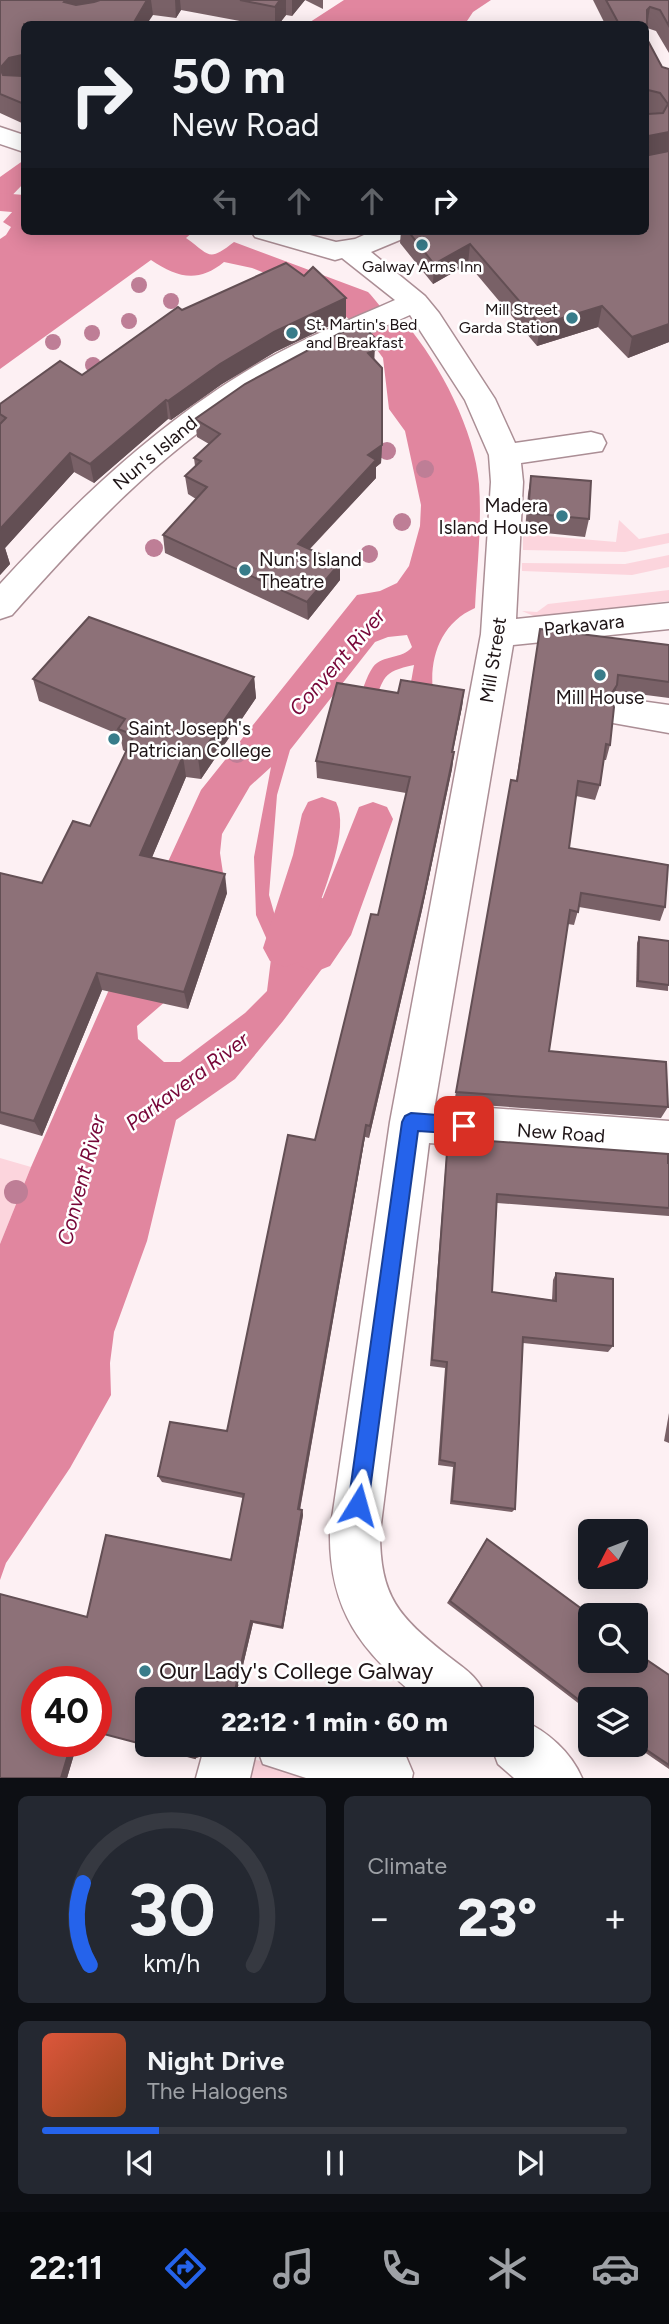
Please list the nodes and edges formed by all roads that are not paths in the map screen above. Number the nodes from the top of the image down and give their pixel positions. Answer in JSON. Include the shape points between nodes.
{"nodes":[{"id":1,"x":0,"y":135,"type":"edge"},
{"id":2,"x":21,"y":143,"type":"edge"},
{"id":3,"x":277,"y":235,"type":"edge"},
{"id":4,"x":387,"y":235,"type":"edge"},
{"id":5,"x":349,"y":250,"type":"junction"},
{"id":6,"x":401,"y":308,"type":"junction"},
{"id":7,"x":591,"y":443,"type":"dead end"},
{"id":8,"x":505,"y":454,"type":"junction"},
{"id":9,"x":0,"y":606,"type":"edge"},
{"id":10,"x":669,"y":616,"type":"edge"},
{"id":11,"x":500,"y":622,"type":"junction"},
{"id":12,"x":626,"y":713,"type":"dead end"},
{"id":13,"x":669,"y":719,"type":"edge"},
{"id":14,"x":411,"y":1122,"type":"junction"},
{"id":15,"x":669,"y":1141,"type":"edge"},
{"id":16,"x":446,"y":1687,"type":"edge"},
{"id":17,"x":228,"y":1757,"type":"edge"},
{"id":18,"x":327,"y":1757,"type":"edge"},
{"id":19,"x":531,"y":1757,"type":"edge"},
{"id":20,"x":223,"y":1778,"type":"edge"},
{"id":21,"x":385,"y":1778,"type":"edge"},
{"id":22,"x":555,"y":1778,"type":"edge"}],
"edges":[{"from":1,"to":2,"type":"street"},
{"from":3,"to":5,"type":"street","via":[[319,249]]},
{"from":4,"to":5,"type":"street"},
{"from":5,"to":6,"type":"street","name":"Mill Street","via":[[382,272]]},
{"from":6,"to":8,"type":"street","name":"Mill Street","via":[[480,399]]},
{"from":6,"to":9,"type":"street","name":"Nun's Island","via":[[270,370],[194,420],[103,497]]},
{"from":7,"to":8,"type":"street"},
{"from":8,"to":11,"type":"street","name":"Mill Street"},
{"from":10,"to":11,"type":"street","name":"Parkavara"},
{"from":11,"to":14,"type":"street","name":"Mill Street"},
{"from":12,"to":13,"type":"street"},
{"from":14,"to":15,"type":"street","name":"New Road"},
{"from":14,"to":16,"type":"street","name":"Mill Street","via":[[355,1532],[356,1573],[371,1613]]},
{"from":17,"to":20,"type":"street"},
{"from":18,"to":21,"type":"street","via":[[386,1773]]},
{"from":19,"to":22,"type":"street"}]}
